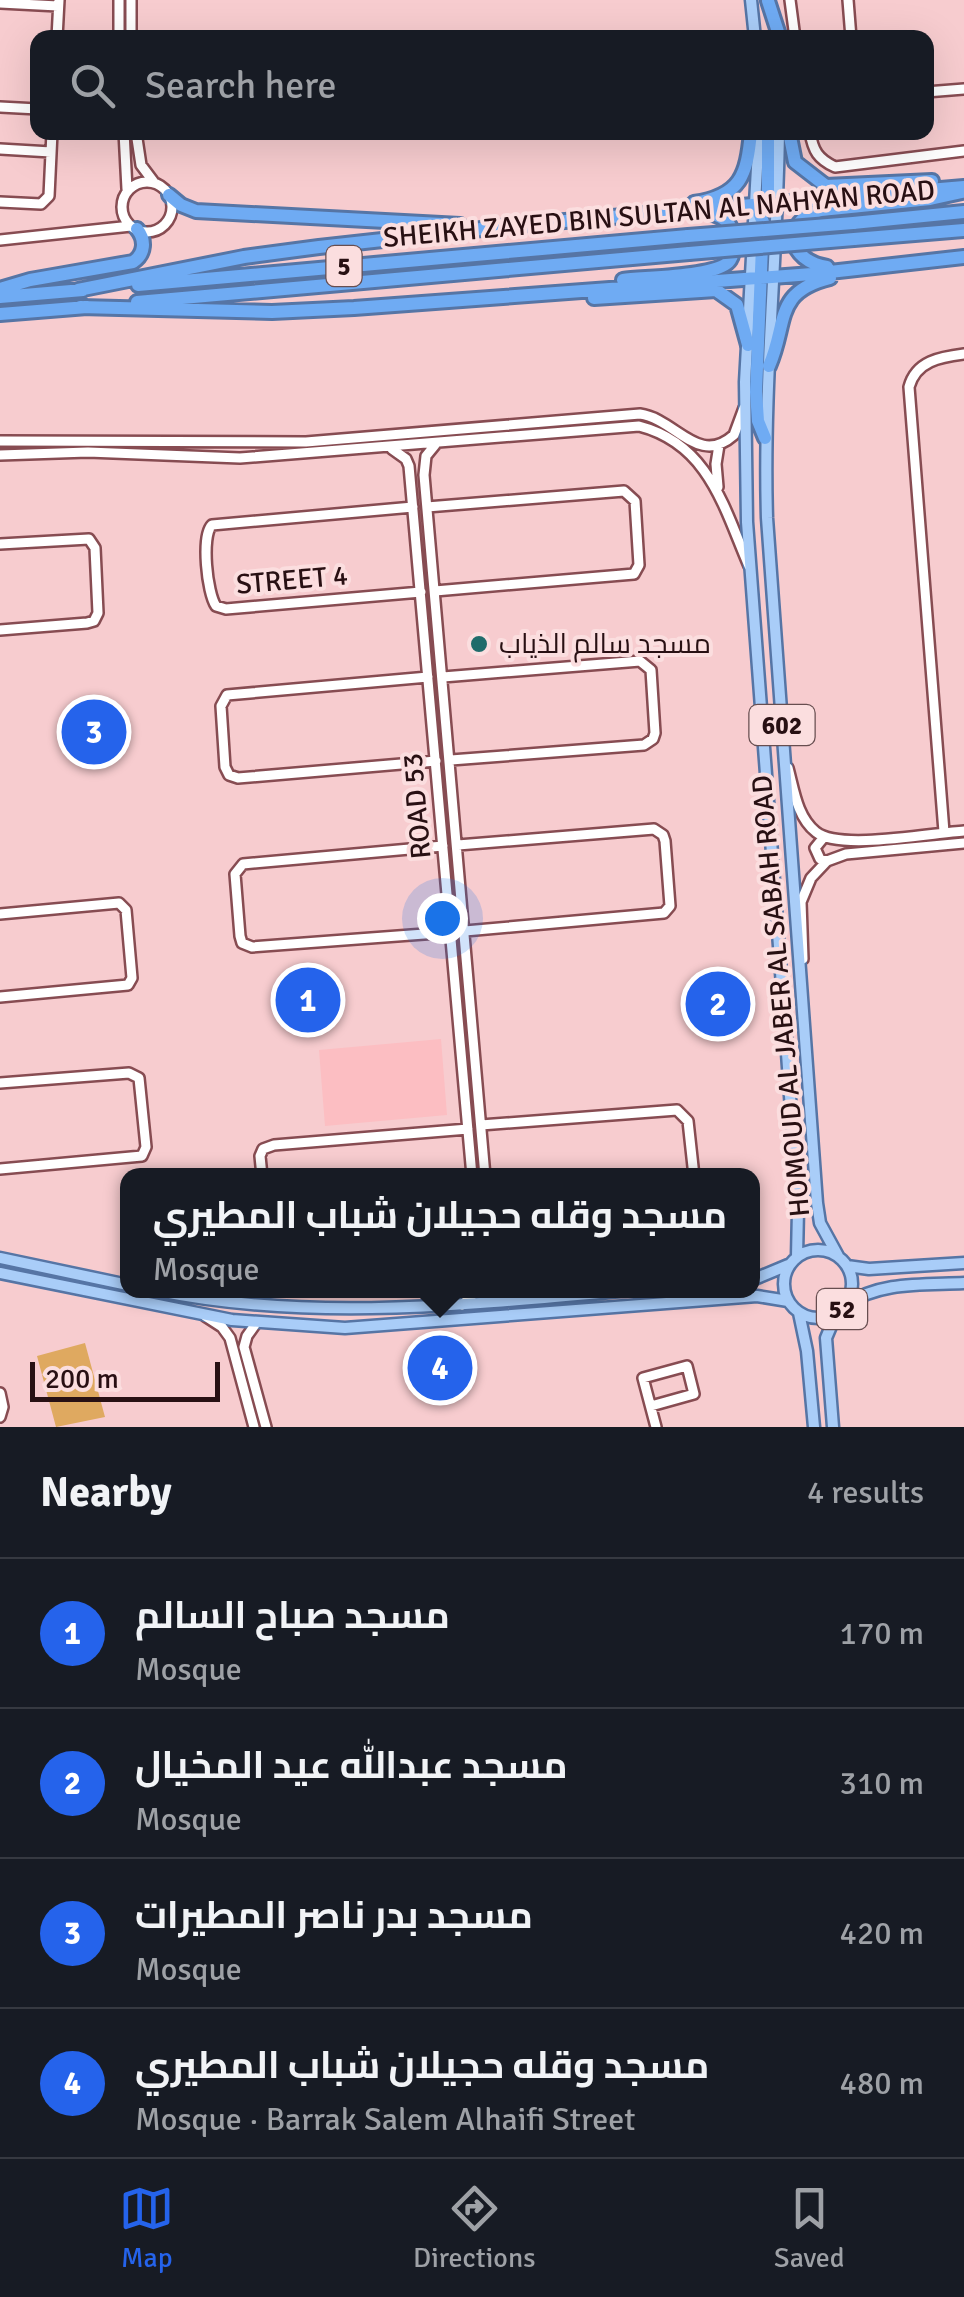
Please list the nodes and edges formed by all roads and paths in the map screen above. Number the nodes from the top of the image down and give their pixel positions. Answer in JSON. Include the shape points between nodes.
{"nodes":[{"id":1,"x":118,"y":0,"type":"edge"},
{"id":2,"x":131,"y":0,"type":"edge"},
{"id":3,"x":751,"y":0,"type":"edge"},
{"id":4,"x":790,"y":0,"type":"edge"},
{"id":5,"x":848,"y":0,"type":"edge"},
{"id":6,"x":768,"y":1,"type":"edge"},
{"id":7,"x":0,"y":3,"type":"edge"},
{"id":8,"x":59,"y":3,"type":"edge"},
{"id":9,"x":57,"y":30,"type":"edge"},
{"id":10,"x":119,"y":30,"type":"edge"},
{"id":11,"x":131,"y":30,"type":"edge"},
{"id":12,"x":754,"y":30,"type":"edge"},
{"id":13,"x":771,"y":30,"type":"edge"},
{"id":14,"x":777,"y":30,"type":"edge"},
{"id":15,"x":794,"y":30,"type":"edge"},
{"id":16,"x":850,"y":30,"type":"edge"},
{"id":17,"x":964,"y":89,"type":"edge"},
{"id":18,"x":934,"y":91,"type":"edge"},
{"id":19,"x":0,"y":107,"type":"edge"},
{"id":20,"x":30,"y":108,"type":"edge"},
{"id":21,"x":52,"y":140,"type":"edge"},
{"id":22,"x":124,"y":140,"type":"edge"},
{"id":23,"x":137,"y":140,"type":"edge"},
{"id":24,"x":750,"y":140,"type":"edge"},
{"id":25,"x":759,"y":140,"type":"edge"},
{"id":26,"x":768,"y":140,"type":"edge"},
{"id":27,"x":778,"y":140,"type":"edge"},
{"id":28,"x":791,"y":140,"type":"edge"},
{"id":29,"x":811,"y":140,"type":"edge"},
{"id":30,"x":0,"y":149,"type":"edge"},
{"id":31,"x":51,"y":152,"type":"junction"},
{"id":32,"x":964,"y":152,"type":"edge"},
{"id":33,"x":155,"y":183,"type":"junction"},
{"id":34,"x":964,"y":187,"type":"edge"},
{"id":35,"x":126,"y":193,"type":"junction"},
{"id":36,"x":169,"y":195,"type":"junction"},
{"id":37,"x":770,"y":201,"type":"junction"},
{"id":38,"x":0,"y":202,"type":"edge"},
{"id":39,"x":122,"y":205,"type":"junction"},
{"id":40,"x":700,"y":210,"type":"junction"},
{"id":41,"x":964,"y":212,"type":"edge"},
{"id":42,"x":604,"y":217,"type":"junction"},
{"id":43,"x":502,"y":227,"type":"junction"},
{"id":44,"x":101,"y":228,"type":"junction"},
{"id":45,"x":134,"y":228,"type":"junction"},
{"id":46,"x":964,"y":230,"type":"edge"},
{"id":47,"x":0,"y":240,"type":"edge"},
{"id":48,"x":964,"y":257,"type":"edge"},
{"id":49,"x":868,"y":268,"type":"junction"},
{"id":50,"x":852,"y":270,"type":"junction"},
{"id":51,"x":763,"y":275,"type":"junction"},
{"id":52,"x":78,"y":290,"type":"junction"},
{"id":53,"x":0,"y":293,"type":"edge"},
{"id":54,"x":552,"y":295,"type":"junction"},
{"id":55,"x":80,"y":307,"type":"junction"},
{"id":56,"x":0,"y":314,"type":"edge"},
{"id":57,"x":748,"y":345,"type":"junction"},
{"id":58,"x":964,"y":354,"type":"edge"},
{"id":59,"x":769,"y":366,"type":"junction"},
{"id":60,"x":746,"y":403,"type":"junction"},
{"id":61,"x":586,"y":418,"type":"junction"},
{"id":62,"x":584,"y":430,"type":"junction"},
{"id":63,"x":48,"y":438,"type":"junction"},
{"id":64,"x":765,"y":438,"type":"junction"},
{"id":65,"x":88,"y":439,"type":"junction"},
{"id":66,"x":0,"y":441,"type":"edge"},
{"id":67,"x":436,"y":443,"type":"junction"},
{"id":68,"x":238,"y":444,"type":"junction"},
{"id":69,"x":719,"y":445,"type":"junction"},
{"id":70,"x":385,"y":447,"type":"junction"},
{"id":71,"x":42,"y":452,"type":"junction"},
{"id":72,"x":88,"y":452,"type":"junction"},
{"id":73,"x":0,"y":454,"type":"edge"},
{"id":74,"x":240,"y":458,"type":"junction"},
{"id":75,"x":424,"y":475,"type":"junction"},
{"id":76,"x":410,"y":476,"type":"junction"},
{"id":77,"x":719,"y":490,"type":"junction"},
{"id":78,"x":413,"y":507,"type":"junction"},
{"id":79,"x":427,"y":507,"type":"junction"},
{"id":80,"x":0,"y":544,"type":"edge"},
{"id":81,"x":750,"y":570,"type":"junction"},
{"id":82,"x":434,"y":591,"type":"junction"},
{"id":83,"x":421,"y":592,"type":"junction"},
{"id":84,"x":0,"y":630,"type":"edge"},
{"id":85,"x":428,"y":677,"type":"junction"},
{"id":86,"x":443,"y":677,"type":"junction"},
{"id":87,"x":447,"y":709,"type":"junction"},
{"id":88,"x":431,"y":710,"type":"junction"},
{"id":89,"x":448,"y":729,"type":"junction"},
{"id":90,"x":433,"y":732,"type":"junction"},
{"id":91,"x":784,"y":750,"type":"junction"},
{"id":92,"x":451,"y":760,"type":"junction"},
{"id":93,"x":436,"y":761,"type":"junction"},
{"id":94,"x":964,"y":830,"type":"edge"},
{"id":95,"x":944,"y":832,"type":"junction"},
{"id":96,"x":824,"y":837,"type":"junction"},
{"id":97,"x":964,"y":844,"type":"edge"},
{"id":98,"x":443,"y":846,"type":"junction"},
{"id":99,"x":458,"y":846,"type":"junction"},
{"id":100,"x":827,"y":860,"type":"junction"},
{"id":101,"x":772,"y":873,"type":"junction"},
{"id":102,"x":794,"y":874,"type":"junction"},
{"id":103,"x":0,"y":914,"type":"edge"},
{"id":104,"x":465,"y":931,"type":"junction"},
{"id":105,"x":450,"y":932,"type":"junction"},
{"id":106,"x":801,"y":987,"type":"junction"},
{"id":107,"x":0,"y":997,"type":"edge"},
{"id":108,"x":475,"y":1061,"type":"junction"},
{"id":109,"x":462,"y":1062,"type":"junction"},
{"id":110,"x":464,"y":1081,"type":"junction"},
{"id":111,"x":477,"y":1081,"type":"junction"},
{"id":112,"x":0,"y":1083,"type":"edge"},
{"id":113,"x":481,"y":1126,"type":"junction"},
{"id":114,"x":468,"y":1129,"type":"junction"},
{"id":115,"x":261,"y":1168,"type":"edge"},
{"id":116,"x":471,"y":1168,"type":"edge"},
{"id":117,"x":484,"y":1168,"type":"edge"},
{"id":118,"x":693,"y":1168,"type":"edge"},
{"id":119,"x":0,"y":1169,"type":"edge"},
{"id":120,"x":838,"y":1256,"type":"junction"},
{"id":121,"x":0,"y":1258,"type":"edge"},
{"id":122,"x":793,"y":1261,"type":"junction"},
{"id":123,"x":964,"y":1264,"type":"edge"},
{"id":124,"x":848,"y":1266,"type":"junction"},
{"id":125,"x":0,"y":1273,"type":"edge"},
{"id":126,"x":760,"y":1276,"type":"edge"},
{"id":127,"x":964,"y":1283,"type":"edge"},
{"id":128,"x":120,"y":1284,"type":"edge"},
{"id":129,"x":760,"y":1297,"type":"edge"},
{"id":130,"x":146,"y":1298,"type":"edge"},
{"id":131,"x":198,"y":1298,"type":"edge"},
{"id":132,"x":469,"y":1298,"type":"edge"},
{"id":133,"x":514,"y":1298,"type":"edge"},
{"id":134,"x":540,"y":1298,"type":"edge"},
{"id":135,"x":663,"y":1298,"type":"edge"},
{"id":136,"x":122,"y":1299,"type":"joint"},
{"id":137,"x":517,"y":1300,"type":"junction"},
{"id":138,"x":788,"y":1302,"type":"junction"},
{"id":139,"x":146,"y":1304,"type":"junction"},
{"id":140,"x":462,"y":1305,"type":"junction"},
{"id":141,"x":841,"y":1309,"type":"junction"},
{"id":142,"x":342,"y":1310,"type":"junction"},
{"id":143,"x":364,"y":1311,"type":"junction"},
{"id":144,"x":799,"y":1312,"type":"junction"},
{"id":145,"x":203,"y":1314,"type":"junction"},
{"id":146,"x":257,"y":1322,"type":"junction"},
{"id":147,"x":345,"y":1328,"type":"junction"},
{"id":148,"x":362,"y":1328,"type":"junction"},
{"id":149,"x":229,"y":1336,"type":"junction"},
{"id":150,"x":244,"y":1347,"type":"junction"},
{"id":151,"x":0,"y":1397,"type":"edge"},
{"id":152,"x":650,"y":1406,"type":"junction"},
{"id":153,"x":0,"y":1417,"type":"edge"},
{"id":154,"x":254,"y":1427,"type":"edge"},
{"id":155,"x":266,"y":1427,"type":"edge"},
{"id":156,"x":656,"y":1427,"type":"edge"},
{"id":157,"x":814,"y":1427,"type":"edge"},
{"id":158,"x":833,"y":1427,"type":"edge"}],
"edges":[{"from":1,"to":10,"type":"street"},
{"from":2,"to":11,"type":"street"},
{"from":3,"to":12,"type":"main road"},
{"from":4,"to":15,"type":"street"},
{"from":5,"to":16,"type":"street"},
{"from":6,"to":13,"type":"main road"},
{"from":6,"to":14,"type":"highway"},
{"from":7,"to":8,"type":"street"},
{"from":8,"to":9,"type":"street"},
{"from":17,"to":18,"type":"street"},
{"from":19,"to":20,"type":"street"},
{"from":21,"to":31,"type":"street"},
{"from":22,"to":35,"type":"street"},
{"from":23,"to":33,"type":"street","via":[[140,161]]},
{"from":24,"to":42,"type":"highway","via":[[745,174],[724,194]]},
{"from":25,"to":37,"type":"main road","name":"HOMOUD AL JABER AL SABAH ROAD","number":"602","via":[[757,190]]},
{"from":26,"to":37,"type":"highway"},
{"from":27,"to":37,"type":"main road","number":"602"},
{"from":28,"to":34,"type":"highway","via":[[795,162],[826,186],[928,181]]},
{"from":29,"to":32,"type":"street","via":[[820,160],[835,167]]},
{"from":30,"to":31,"type":"street"},
{"from":31,"to":38,"type":"street","via":[[46,201]]},
{"from":33,"to":35,"type":"street"},
{"from":33,"to":36,"type":"street"},
{"from":34,"to":37,"type":"highway"},
{"from":34,"to":50,"type":"highway","via":[[930,200],[821,210],[797,222],[802,258]]},
{"from":35,"to":39,"type":"street"},
{"from":36,"to":43,"type":"highway","via":[[202,212]]},
{"from":36,"to":45,"type":"street","via":[[165,224]]},
{"from":37,"to":40,"type":"highway"},
{"from":37,"to":51,"type":"main road","name":"HOMOUD AL JABER AL SABAH ROAD","number":"602"},
{"from":37,"to":51,"type":"highway"},
{"from":39,"to":44,"type":"street"},
{"from":39,"to":45,"type":"street"},
{"from":40,"to":42,"type":"highway"},
{"from":40,"to":54,"type":"highway","via":[[730,225],[730,260],[720,268]]},
{"from":41,"to":52,"type":"highway","name":"SHEIKH ZAYED BIN SULTAN AL NAHYAN ROAD","number":"5","bridge":true},
{"from":42,"to":43,"type":"highway"},
{"from":43,"to":52,"type":"highway","via":[[244,257]]},
{"from":44,"to":45,"type":"street"},
{"from":44,"to":47,"type":"street"},
{"from":45,"to":53,"type":"highway","via":[[143,247],[133,262],[30,280]]},
{"from":46,"to":55,"type":"highway","name":"SHEIKH ZAYED BIN SULTAN AL NAHYAN ROAD","number":"5","bridge":true},
{"from":48,"to":49,"type":"highway"},
{"from":49,"to":50,"type":"highway"},
{"from":49,"to":59,"type":"highway","via":[[795,293],[785,306]]},
{"from":50,"to":51,"type":"highway"},
{"from":51,"to":54,"type":"highway"},
{"from":51,"to":57,"type":"main road","name":"HOMOUD AL JABER AL SABAH ROAD","number":"602"},
{"from":51,"to":59,"type":"main road","name":"HOMOUD AL JABER AL SABAH ROAD","number":"602"},
{"from":51,"to":64,"type":"highway","via":[[756,392]]},
{"from":52,"to":53,"type":"highway","name":"SHEIKH ZAYED BIN SULTAN AL NAHYAN ROAD","number":"5"},
{"from":54,"to":55,"type":"highway","via":[[272,312]]},
{"from":54,"to":57,"type":"highway","via":[[604,299],[716,290],[737,305]]},
{"from":55,"to":56,"type":"highway","name":"SHEIKH ZAYED BIN SULTAN AL NAHYAN ROAD","number":"5"},
{"from":57,"to":60,"type":"main road","name":"HOMOUD AL JABER AL SABAH ROAD","number":"602"},
{"from":58,"to":95,"type":"street","via":[[929,361],[909,387]]},
{"from":59,"to":64,"type":"main road","name":"HOMOUD AL JABER AL SABAH ROAD","number":"602"},
{"from":60,"to":69,"type":"street","via":[[734,435]]},
{"from":60,"to":81,"type":"main road","name":"HOMOUD AL JABER AL SABAH ROAD","number":"602"},
{"from":61,"to":62,"type":"street","via":[[591,426]]},
{"from":61,"to":68,"type":"street"},
{"from":61,"to":69,"type":"street","via":[[651,416],[694,445]]},
{"from":62,"to":67,"type":"street"},
{"from":62,"to":77,"type":"street","via":[[653,430],[704,469]]},
{"from":63,"to":65,"type":"street"},
{"from":63,"to":66,"type":"street"},
{"from":63,"to":71,"type":"street","via":[[52,448]]},
{"from":64,"to":91,"type":"main road","name":"HOMOUD AL JABER AL SABAH ROAD","number":"602"},
{"from":65,"to":68,"type":"street"},
{"from":65,"to":72,"type":"street"},
{"from":67,"to":70,"type":"street"},
{"from":67,"to":75,"type":"street","name":"ROAD 53"},
{"from":68,"to":74,"type":"street","via":[[233,450]]},
{"from":69,"to":77,"type":"street"},
{"from":70,"to":74,"type":"street"},
{"from":70,"to":76,"type":"street","via":[[406,459]]},
{"from":71,"to":72,"type":"street"},
{"from":71,"to":73,"type":"street"},
{"from":72,"to":74,"type":"street"},
{"from":75,"to":76,"type":"street"},
{"from":75,"to":79,"type":"street","name":"ROAD 53"},
{"from":76,"to":78,"type":"street","name":"ROAD 53"},
{"from":77,"to":81,"type":"street"},
{"from":78,"to":83,"type":"street","name":"ROAD 53"},
{"from":78,"to":83,"type":"street","name":"STREET 4","via":[[212,525],[205,536],[209,582],[213,604],[222,609]]},
{"from":79,"to":82,"type":"street","name":"ROAD 53"},
{"from":79,"to":82,"type":"street","via":[[624,491],[634,501],[634,574]]},
{"from":80,"to":84,"type":"street","via":[[89,539],[98,613],[87,623]]},
{"from":81,"to":101,"type":"main road","name":"HOMOUD AL JABER AL SABAH ROAD","number":"602"},
{"from":82,"to":86,"type":"street","name":"ROAD 53"},
{"from":83,"to":85,"type":"street","name":"ROAD 53"},
{"from":85,"to":88,"type":"street","name":"ROAD 53"},
{"from":85,"to":93,"type":"street","via":[[227,695],[220,706],[226,767],[238,778]]},
{"from":86,"to":87,"type":"street","name":"ROAD 53"},
{"from":86,"to":92,"type":"street","via":[[640,661],[650,670],[655,733],[644,744]]},
{"from":87,"to":88,"type":"street","via":[[439,716]]},
{"from":87,"to":89,"type":"street","name":"ROAD 53"},
{"from":88,"to":90,"type":"street","name":"ROAD 53"},
{"from":89,"to":90,"type":"street","via":[[439,724]]},
{"from":89,"to":92,"type":"street","name":"ROAD 53"},
{"from":90,"to":93,"type":"street","name":"ROAD 53"},
{"from":91,"to":96,"type":"street","via":[[806,822]]},
{"from":91,"to":102,"type":"main road","name":"HOMOUD AL JABER AL SABAH ROAD","number":"602"},
{"from":92,"to":99,"type":"street","name":"ROAD 53"},
{"from":93,"to":98,"type":"street","name":"ROAD 53"},
{"from":94,"to":95,"type":"street"},
{"from":95,"to":96,"type":"street"},
{"from":96,"to":100,"type":"street","via":[[815,848]]},
{"from":97,"to":100,"type":"street"},
{"from":98,"to":105,"type":"street","name":"ROAD 53"},
{"from":98,"to":105,"type":"street","via":[[242,864],[235,874],[240,936],[252,947]]},
{"from":99,"to":104,"type":"street","name":"ROAD 53"},
{"from":99,"to":104,"type":"street","via":[[654,829],[665,840],[670,906],[664,913]]},
{"from":100,"to":106,"type":"street","via":[[801,902]]},
{"from":101,"to":102,"type":"main road","via":[[783,866]]},
{"from":101,"to":122,"type":"main road","name":"HOMOUD AL JABER AL SABAH ROAD","number":"602","via":[[798,1210]]},
{"from":102,"to":106,"type":"main road","name":"HOMOUD AL JABER AL SABAH ROAD","number":"602"},
{"from":103,"to":107,"type":"street","via":[[120,904],[132,978],[128,984]]},
{"from":104,"to":108,"type":"street","name":"ROAD 53"},
{"from":105,"to":109,"type":"street","name":"ROAD 53"},
{"from":106,"to":120,"type":"main road","name":"HOMOUD AL JABER AL SABAH ROAD","number":"602","via":[[816,1204]]},
{"from":108,"to":109,"type":"street"},
{"from":108,"to":111,"type":"street","name":"ROAD 53"},
{"from":109,"to":110,"type":"street","name":"ROAD 53"},
{"from":110,"to":111,"type":"street"},
{"from":110,"to":114,"type":"street","name":"ROAD 53"},
{"from":111,"to":113,"type":"street","name":"ROAD 53"},
{"from":112,"to":119,"type":"street","via":[[129,1073],[139,1078],[146,1147],[142,1156]]},
{"from":113,"to":117,"type":"street","name":"ROAD 53"},
{"from":113,"to":118,"type":"street","via":[[677,1110],[688,1121]]},
{"from":114,"to":115,"type":"street","via":[[274,1145],[260,1156]]},
{"from":114,"to":116,"type":"street","name":"ROAD 53"},
{"from":120,"to":122,"type":"main road","number":"52","via":[[817,1249]]},
{"from":120,"to":124,"type":"main road","number":"52"},
{"from":121,"to":128,"type":"main road"},
{"from":122,"to":126,"type":"main road","number":"52"},
{"from":122,"to":138,"type":"main road","number":"52","via":[[784,1276]]},
{"from":123,"to":124,"type":"main road"},
{"from":124,"to":141,"type":"main road","number":"52","via":[[852,1286]]},
{"from":125,"to":136,"type":"main road","number":"52"},
{"from":127,"to":141,"type":"main road","via":[[886,1288]]},
{"from":129,"to":138,"type":"main road","number":"52"},
{"from":130,"to":139,"type":"main road"},
{"from":131,"to":142,"type":"main road"},
{"from":132,"to":140,"type":"street"},
{"from":133,"to":137,"type":"street"},
{"from":134,"to":137,"type":"main road"},
{"from":135,"to":148,"type":"main road","number":"52"},
{"from":136,"to":139,"type":"main road","number":"52"},
{"from":137,"to":140,"type":"main road"},
{"from":138,"to":144,"type":"main road","number":"52"},
{"from":139,"to":145,"type":"main road","number":"52"},
{"from":140,"to":143,"type":"main road"},
{"from":141,"to":144,"type":"main road","number":"52","via":[[818,1318]]},
{"from":141,"to":158,"type":"main road","via":[[826,1338]]},
{"from":142,"to":143,"type":"main road"},
{"from":142,"to":147,"type":"main road"},
{"from":143,"to":148,"type":"main road"},
{"from":144,"to":157,"type":"main road"},
{"from":145,"to":146,"type":"main road","number":"52"},
{"from":145,"to":149,"type":"street"},
{"from":146,"to":147,"type":"main road","number":"52"},
{"from":146,"to":150,"type":"street"},
{"from":147,"to":148,"type":"main road","number":"52"},
{"from":149,"to":150,"type":"street","via":[[240,1334]]},
{"from":149,"to":154,"type":"street"},
{"from":150,"to":155,"type":"street"},
{"from":151,"to":153,"type":"street"},
{"from":152,"to":152,"type":"street","via":[[643,1378],[687,1366],[694,1394]]},
{"from":152,"to":156,"type":"street"}]}
